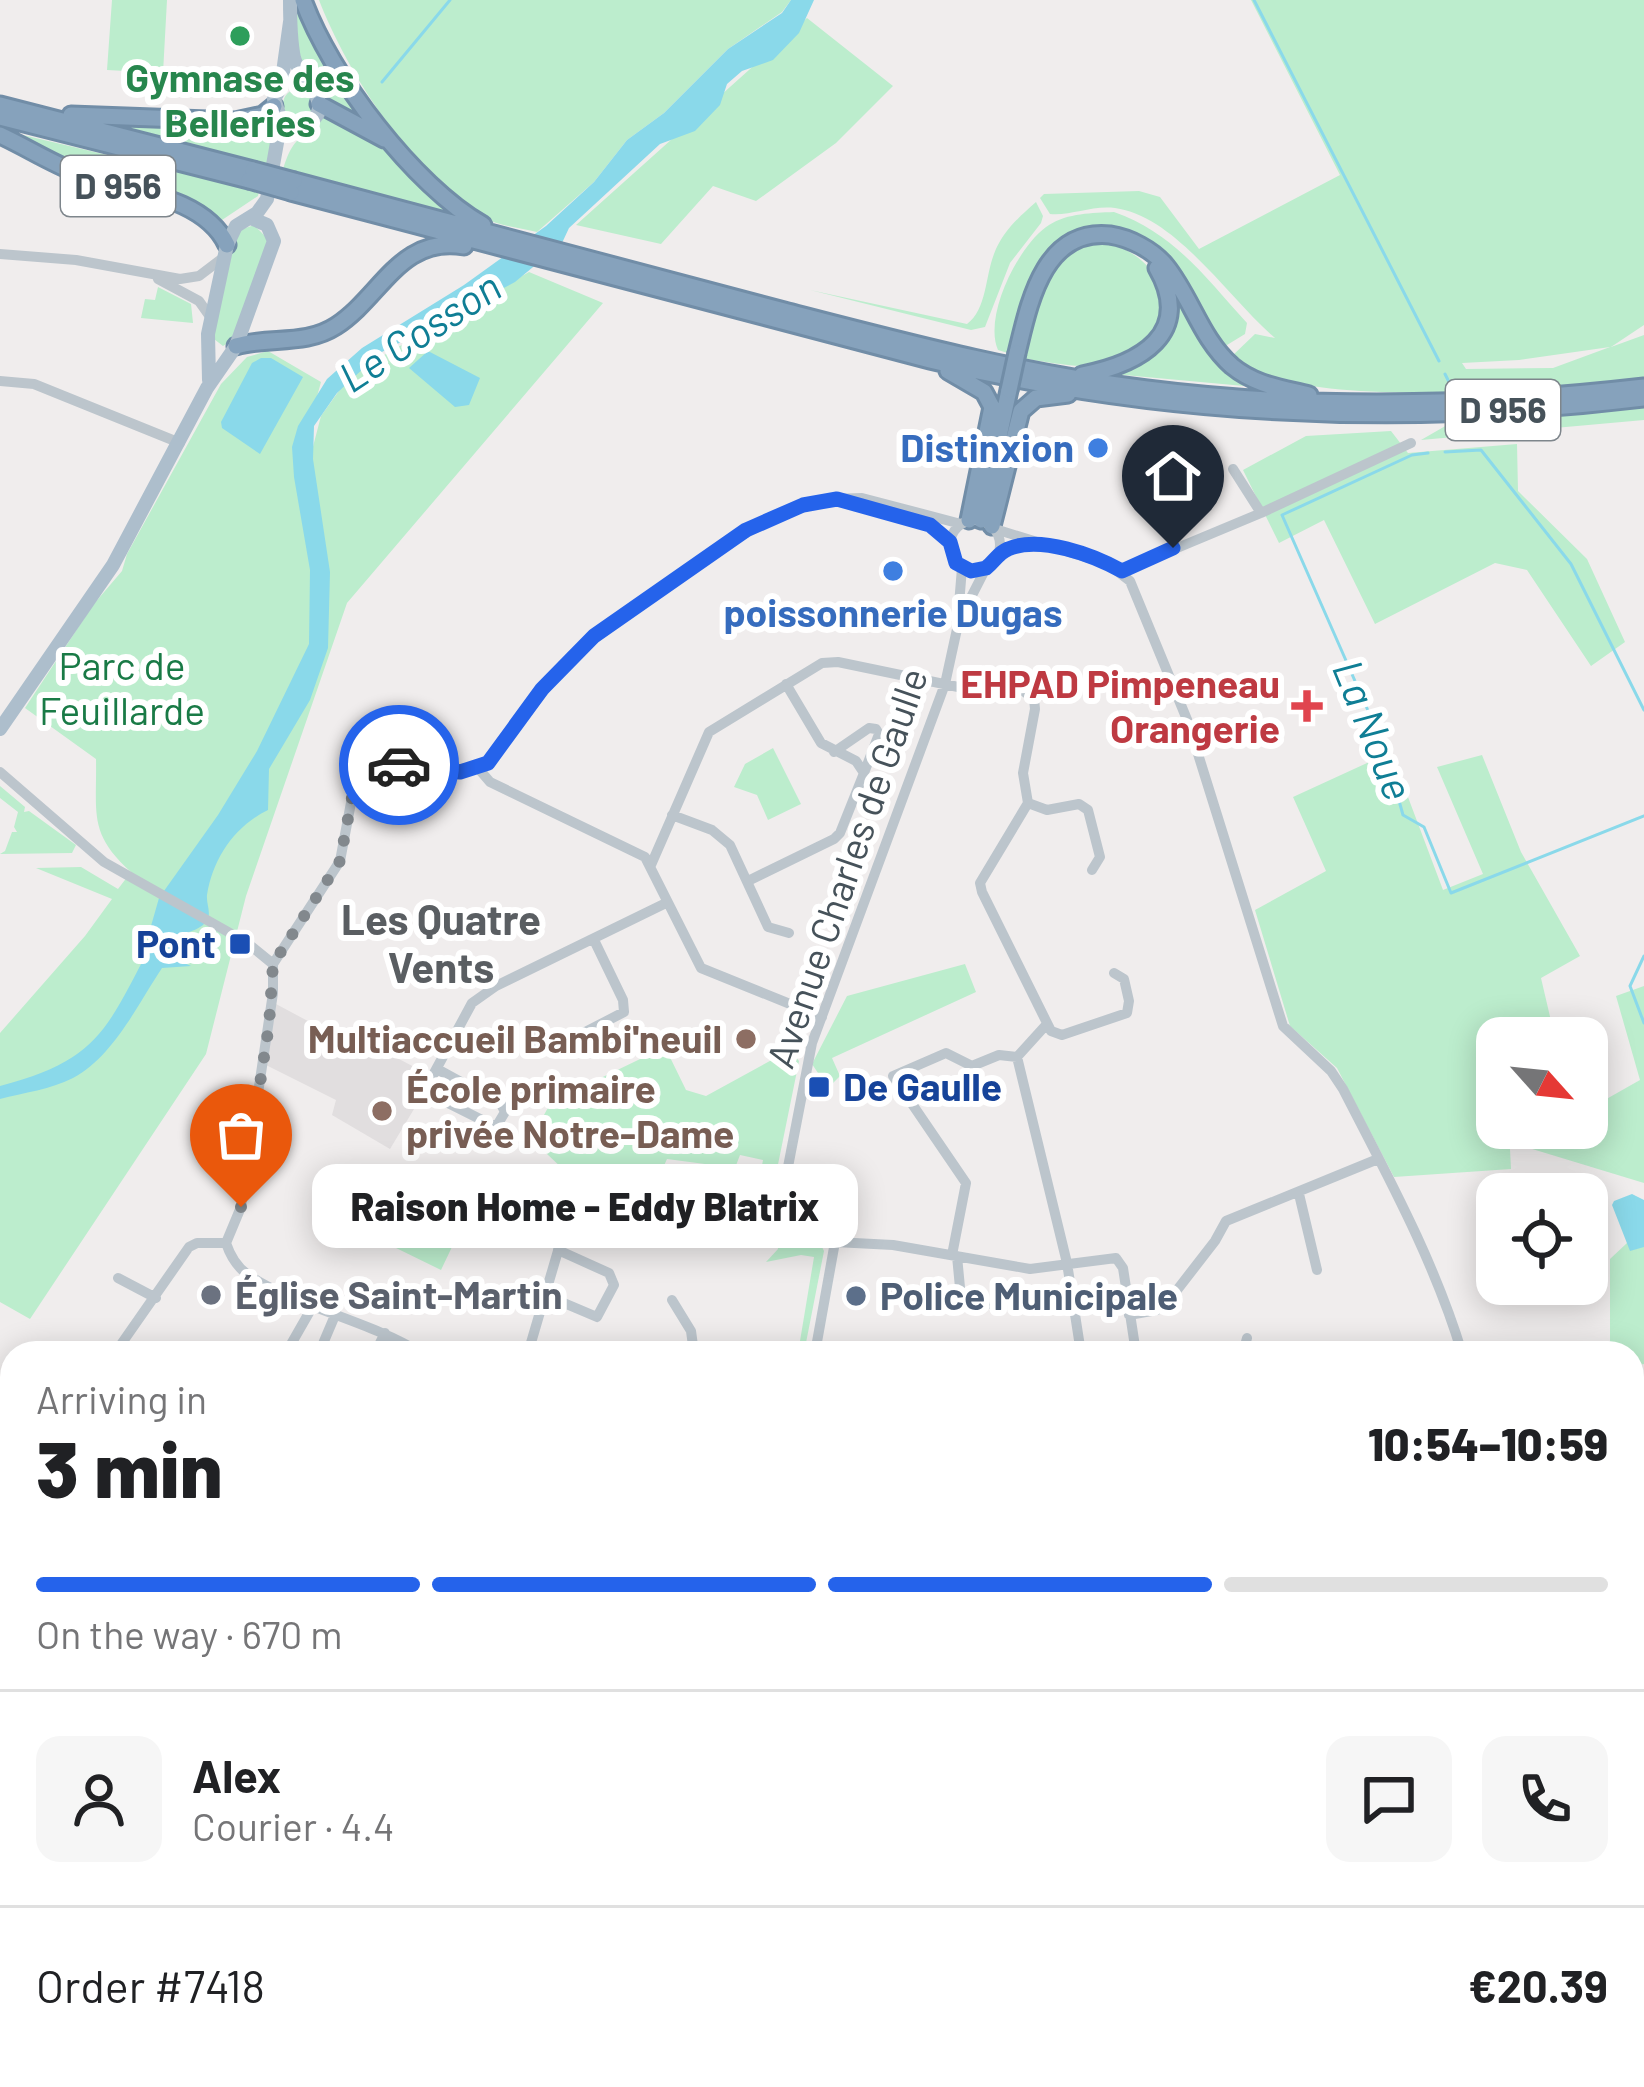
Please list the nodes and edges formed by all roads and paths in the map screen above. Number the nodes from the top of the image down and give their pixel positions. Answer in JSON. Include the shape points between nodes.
{"nodes":[{"id":1,"x":290,"y":0,"type":"edge"},
{"id":2,"x":303,"y":0,"type":"edge"},
{"id":3,"x":290,"y":22,"type":"junction"},
{"id":4,"x":304,"y":82,"type":"junction"},
{"id":5,"x":281,"y":87,"type":"junction"},
{"id":6,"x":320,"y":104,"type":"junction"},
{"id":7,"x":0,"y":105,"type":"edge"},
{"id":8,"x":278,"y":113,"type":"junction"},
{"id":9,"x":38,"y":115,"type":"junction"},
{"id":10,"x":0,"y":117,"type":"edge"},
{"id":11,"x":299,"y":127,"type":"junction"},
{"id":12,"x":0,"y":135,"type":"edge"},
{"id":13,"x":397,"y":147,"type":"junction"},
{"id":14,"x":251,"y":175,"type":"junction"},
{"id":15,"x":251,"y":218,"type":"junction"},
{"id":16,"x":271,"y":229,"type":"junction"},
{"id":17,"x":1129,"y":240,"type":"junction"},
{"id":18,"x":508,"y":244,"type":"junction"},
{"id":19,"x":225,"y":251,"type":"junction"},
{"id":20,"x":0,"y":254,"type":"edge"},
{"id":21,"x":565,"y":259,"type":"junction"},
{"id":22,"x":155,"y":277,"type":"junction"},
{"id":23,"x":211,"y":318,"type":"junction"},
{"id":24,"x":209,"y":346,"type":"junction"},
{"id":25,"x":233,"y":350,"type":"junction"},
{"id":26,"x":930,"y":360,"type":"junction"},
{"id":27,"x":1055,"y":376,"type":"junction"},
{"id":28,"x":0,"y":381,"type":"edge"},
{"id":29,"x":1644,"y":387,"type":"edge"},
{"id":30,"x":207,"y":388,"type":"junction"},
{"id":31,"x":1087,"y":392,"type":"junction"},
{"id":32,"x":1644,"y":398,"type":"edge"},
{"id":33,"x":1335,"y":403,"type":"junction"},
{"id":34,"x":180,"y":442,"type":"junction"},
{"id":35,"x":1411,"y":443,"type":"dead end"},
{"id":36,"x":1233,"y":469,"type":"dead end"},
{"id":37,"x":837,"y":499,"type":"junction"},
{"id":38,"x":1261,"y":513,"type":"junction"},
{"id":39,"x":980,"y":524,"type":"junction"},
{"id":40,"x":950,"y":542,"type":"junction"},
{"id":41,"x":1032,"y":542,"type":"junction"},
{"id":42,"x":1000,"y":552,"type":"junction"},
{"id":43,"x":962,"y":568,"type":"junction"},
{"id":44,"x":986,"y":568,"type":"junction"},
{"id":45,"x":1122,"y":571,"type":"junction"},
{"id":46,"x":957,"y":629,"type":"junction"},
{"id":47,"x":786,"y":684,"type":"junction"},
{"id":48,"x":946,"y":684,"type":"junction"},
{"id":49,"x":0,"y":729,"type":"edge"},
{"id":50,"x":834,"y":752,"type":"junction"},
{"id":51,"x":478,"y":768,"type":"junction"},
{"id":52,"x":0,"y":772,"type":"edge"},
{"id":53,"x":864,"y":773,"type":"junction"},
{"id":54,"x":1028,"y":803,"type":"junction"},
{"id":55,"x":672,"y":815,"type":"junction"},
{"id":56,"x":651,"y":865,"type":"junction"},
{"id":57,"x":1092,"y":870,"type":"dead end"},
{"id":58,"x":748,"y":881,"type":"junction"},
{"id":59,"x":666,"y":903,"type":"junction"},
{"id":60,"x":789,"y":933,"type":"dead end"},
{"id":61,"x":594,"y":940,"type":"junction"},
{"id":62,"x":273,"y":964,"type":"junction"},
{"id":63,"x":1114,"y":973,"type":"dead end"},
{"id":64,"x":822,"y":1017,"type":"junction"},
{"id":65,"x":1046,"y":1025,"type":"junction"},
{"id":66,"x":547,"y":1035,"type":"dead end"},
{"id":67,"x":1017,"y":1057,"type":"junction"},
{"id":68,"x":437,"y":1069,"type":"junction"},
{"id":69,"x":1378,"y":1159,"type":"junction"},
{"id":70,"x":826,"y":1192,"type":"dead end"},
{"id":71,"x":1299,"y":1194,"type":"junction"},
{"id":72,"x":787,"y":1210,"type":"junction"},
{"id":73,"x":807,"y":1224,"type":"junction"},
{"id":74,"x":835,"y":1242,"type":"junction"},
{"id":75,"x":226,"y":1243,"type":"junction"},
{"id":76,"x":558,"y":1250,"type":"junction"},
{"id":77,"x":955,"y":1255,"type":"junction"},
{"id":78,"x":1067,"y":1263,"type":"junction"},
{"id":79,"x":1317,"y":1270,"type":"dead end"},
{"id":80,"x":118,"y":1278,"type":"dead end"},
{"id":81,"x":545,"y":1295,"type":"junction"},
{"id":82,"x":156,"y":1298,"type":"junction"},
{"id":83,"x":673,"y":1300,"type":"dead end"},
{"id":84,"x":314,"y":1304,"type":"junction"},
{"id":85,"x":989,"y":1304,"type":"dead end"},
{"id":86,"x":336,"y":1312,"type":"junction"},
{"id":87,"x":1130,"y":1315,"type":"junction"},
{"id":88,"x":385,"y":1333,"type":"junction"},
{"id":89,"x":1247,"y":1338,"type":"dead end"},
{"id":90,"x":124,"y":1341,"type":"edge"},
{"id":91,"x":293,"y":1341,"type":"edge"},
{"id":92,"x":324,"y":1341,"type":"edge"},
{"id":93,"x":381,"y":1341,"type":"edge"},
{"id":94,"x":399,"y":1341,"type":"edge"},
{"id":95,"x":532,"y":1341,"type":"edge"},
{"id":96,"x":692,"y":1341,"type":"edge"},
{"id":97,"x":817,"y":1341,"type":"edge"},
{"id":98,"x":1079,"y":1341,"type":"edge"},
{"id":99,"x":1134,"y":1341,"type":"edge"},
{"id":100,"x":1246,"y":1341,"type":"edge"},
{"id":101,"x":1457,"y":1341,"type":"edge"}],
"edges":[{"from":1,"to":3,"type":"main road"},
{"from":2,"to":13,"type":"highway","number":"D 956","via":[[334,68]]},
{"from":3,"to":4,"type":"main road"},
{"from":3,"to":5,"type":"main road"},
{"from":4,"to":5,"type":"main road"},
{"from":4,"to":6,"type":"main road"},
{"from":5,"to":8,"type":"main road"},
{"from":6,"to":11,"type":"main road"},
{"from":6,"to":13,"type":"highway","number":"D 956"},
{"from":7,"to":9,"type":"highway","number":"D 956"},
{"from":8,"to":9,"type":"highway","number":"D 956","via":[[235,121]]},
{"from":8,"to":11,"type":"main road"},
{"from":8,"to":15,"type":"main road","via":[[267,199]]},
{"from":9,"to":14,"type":"highway","number":"D 956"},
{"from":10,"to":14,"type":"highway","number":"D 956"},
{"from":11,"to":16,"type":"main road","via":[[283,153]]},
{"from":12,"to":19,"type":"highway","number":"D 956","via":[[72,172],[199,214],[218,227]]},
{"from":13,"to":18,"type":"highway","number":"D 956","via":[[452,206]]},
{"from":14,"to":18,"type":"highway","number":"D 956","bridge":true},
{"from":15,"to":16,"type":"main road"},
{"from":15,"to":19,"type":"main road","via":[[236,226]]},
{"from":16,"to":25,"type":"main road","via":[[272,249]]},
{"from":17,"to":27,"type":"highway","number":"D 956","via":[[1166,284],[1164,328],[1127,364]]},
{"from":17,"to":33,"type":"highway","number":"D 956","via":[[1163,262],[1235,368]]},
{"from":17,"to":39,"type":"highway","bridge":true,"via":[[1085,237],[1052,258],[1033,293]]},
{"from":18,"to":21,"type":"highway","number":"D 956"},
{"from":18,"to":25,"type":"highway","number":"D 956","via":[[421,249],[329,331]]},
{"from":19,"to":22,"type":"street","via":[[199,276]]},
{"from":19,"to":23,"type":"main road"},
{"from":20,"to":22,"type":"street"},
{"from":21,"to":26,"type":"highway","number":"D 956"},
{"from":21,"to":27,"type":"highway","number":"D 956"},
{"from":22,"to":23,"type":"street","via":[[199,301]]},
{"from":23,"to":24,"type":"main road"},
{"from":24,"to":25,"type":"main road","via":[[220,354]]},
{"from":24,"to":30,"type":"main road"},
{"from":25,"to":30,"type":"main road"},
{"from":26,"to":31,"type":"highway","number":"D 956"},
{"from":26,"to":39,"type":"highway","number":"D 956","via":[[978,387],[992,407]]},
{"from":27,"to":33,"type":"highway","number":"D 956"},
{"from":28,"to":34,"type":"street","via":[[34,384]]},
{"from":29,"to":33,"type":"highway","number":"D 956"},
{"from":30,"to":34,"type":"main road"},
{"from":31,"to":32,"type":"highway","number":"D 956","via":[[1362,415]]},
{"from":31,"to":39,"type":"highway","number":"D 956","via":[[1036,398],[1021,411]]},
{"from":34,"to":49,"type":"main road","via":[[83,612]]},
{"from":35,"to":38,"type":"street"},
{"from":36,"to":38,"type":"street"},
{"from":37,"to":39,"type":"street"},
{"from":37,"to":40,"type":"street","via":[[930,525]]},
{"from":37,"to":51,"type":"street","via":[[746,530],[594,636]]},
{"from":38,"to":45,"type":"street"},
{"from":39,"to":40,"type":"street"},
{"from":39,"to":41,"type":"street"},
{"from":39,"to":42,"type":"street"},
{"from":40,"to":43,"type":"street"},
{"from":41,"to":42,"type":"street"},
{"from":41,"to":45,"type":"street"},
{"from":42,"to":44,"type":"street"},
{"from":43,"to":44,"type":"street"},
{"from":43,"to":46,"type":"street","name":"Avenue Charles de Gaulle"},
{"from":44,"to":46,"type":"street","name":"Avenue Charles de Gaulle"},
{"from":45,"to":69,"type":"street","via":[[1188,722],[1283,1026],[1331,1071]]},
{"from":46,"to":48,"type":"street","name":"Avenue Charles de Gaulle"},
{"from":47,"to":48,"type":"street","via":[[830,661]]},
{"from":47,"to":50,"type":"street"},
{"from":47,"to":55,"type":"street","via":[[709,732]]},
{"from":48,"to":54,"type":"street","via":[[1018,687],[1034,699],[1023,773]]},
{"from":48,"to":64,"type":"street","name":"Avenue Charles de Gaulle"},
{"from":50,"to":53,"type":"street"},
{"from":50,"to":53,"type":"street","via":[[876,729]]},
{"from":51,"to":56,"type":"street","via":[[490,782]]},
{"from":51,"to":62,"type":"street","via":[[387,765],[366,774],[353,792],[336,869]]},
{"from":52,"to":62,"type":"street","via":[[104,862]]},
{"from":53,"to":58,"type":"street","via":[[834,839]]},
{"from":54,"to":57,"type":"street","via":[[1088,810],[1100,856]]},
{"from":54,"to":65,"type":"street","via":[[980,883]]},
{"from":55,"to":56,"type":"street"},
{"from":55,"to":58,"type":"street","via":[[722,837]]},
{"from":56,"to":59,"type":"street"},
{"from":58,"to":60,"type":"street","via":[[768,927]]},
{"from":59,"to":61,"type":"street"},
{"from":59,"to":64,"type":"street","via":[[700,968]]},
{"from":61,"to":66,"type":"street","via":[[624,1012],[562,1044]]},
{"from":61,"to":68,"type":"street","via":[[483,993]]},
{"from":62,"to":75,"type":"street","via":[[241,1207]]},
{"from":63,"to":65,"type":"street","via":[[1124,979],[1127,1013],[1062,1035]]},
{"from":64,"to":72,"type":"street","name":"Avenue Charles de Gaulle","via":[[784,1177]]},
{"from":65,"to":67,"type":"street"},
{"from":67,"to":77,"type":"street","via":[[972,1066],[939,1054],[893,1076],[966,1183]]},
{"from":67,"to":78,"type":"street"},
{"from":68,"to":68,"type":"street","via":[[428,1093],[500,1124],[501,1104]]},
{"from":69,"to":71,"type":"street"},
{"from":69,"to":101,"type":"street"},
{"from":70,"to":73,"type":"street"},
{"from":71,"to":79,"type":"street"},
{"from":71,"to":87,"type":"street","via":[[1226,1221],[1167,1303]]},
{"from":72,"to":73,"type":"street"},
{"from":72,"to":76,"type":"street","via":[[766,1219],[587,1185],[575,1196]]},
{"from":73,"to":74,"type":"street"},
{"from":74,"to":77,"type":"street"},
{"from":74,"to":97,"type":"street"},
{"from":75,"to":82,"type":"street","via":[[189,1247]]},
{"from":75,"to":84,"type":"street","via":[[255,1278]]},
{"from":76,"to":81,"type":"street"},
{"from":76,"to":81,"type":"street","via":[[609,1273],[614,1285],[593,1318]]},
{"from":77,"to":78,"type":"street","via":[[1030,1269]]},
{"from":77,"to":85,"type":"street","via":[[961,1298]]},
{"from":78,"to":87,"type":"street","via":[[1122,1263]]},
{"from":78,"to":98,"type":"street"},
{"from":80,"to":82,"type":"street"},
{"from":81,"to":95,"type":"street"},
{"from":82,"to":90,"type":"street"},
{"from":83,"to":96,"type":"street"},
{"from":84,"to":86,"type":"street"},
{"from":84,"to":91,"type":"street"},
{"from":86,"to":88,"type":"street"},
{"from":86,"to":92,"type":"street"},
{"from":87,"to":99,"type":"street"},
{"from":88,"to":93,"type":"street"},
{"from":88,"to":94,"type":"street"},
{"from":89,"to":100,"type":"street"}]}
